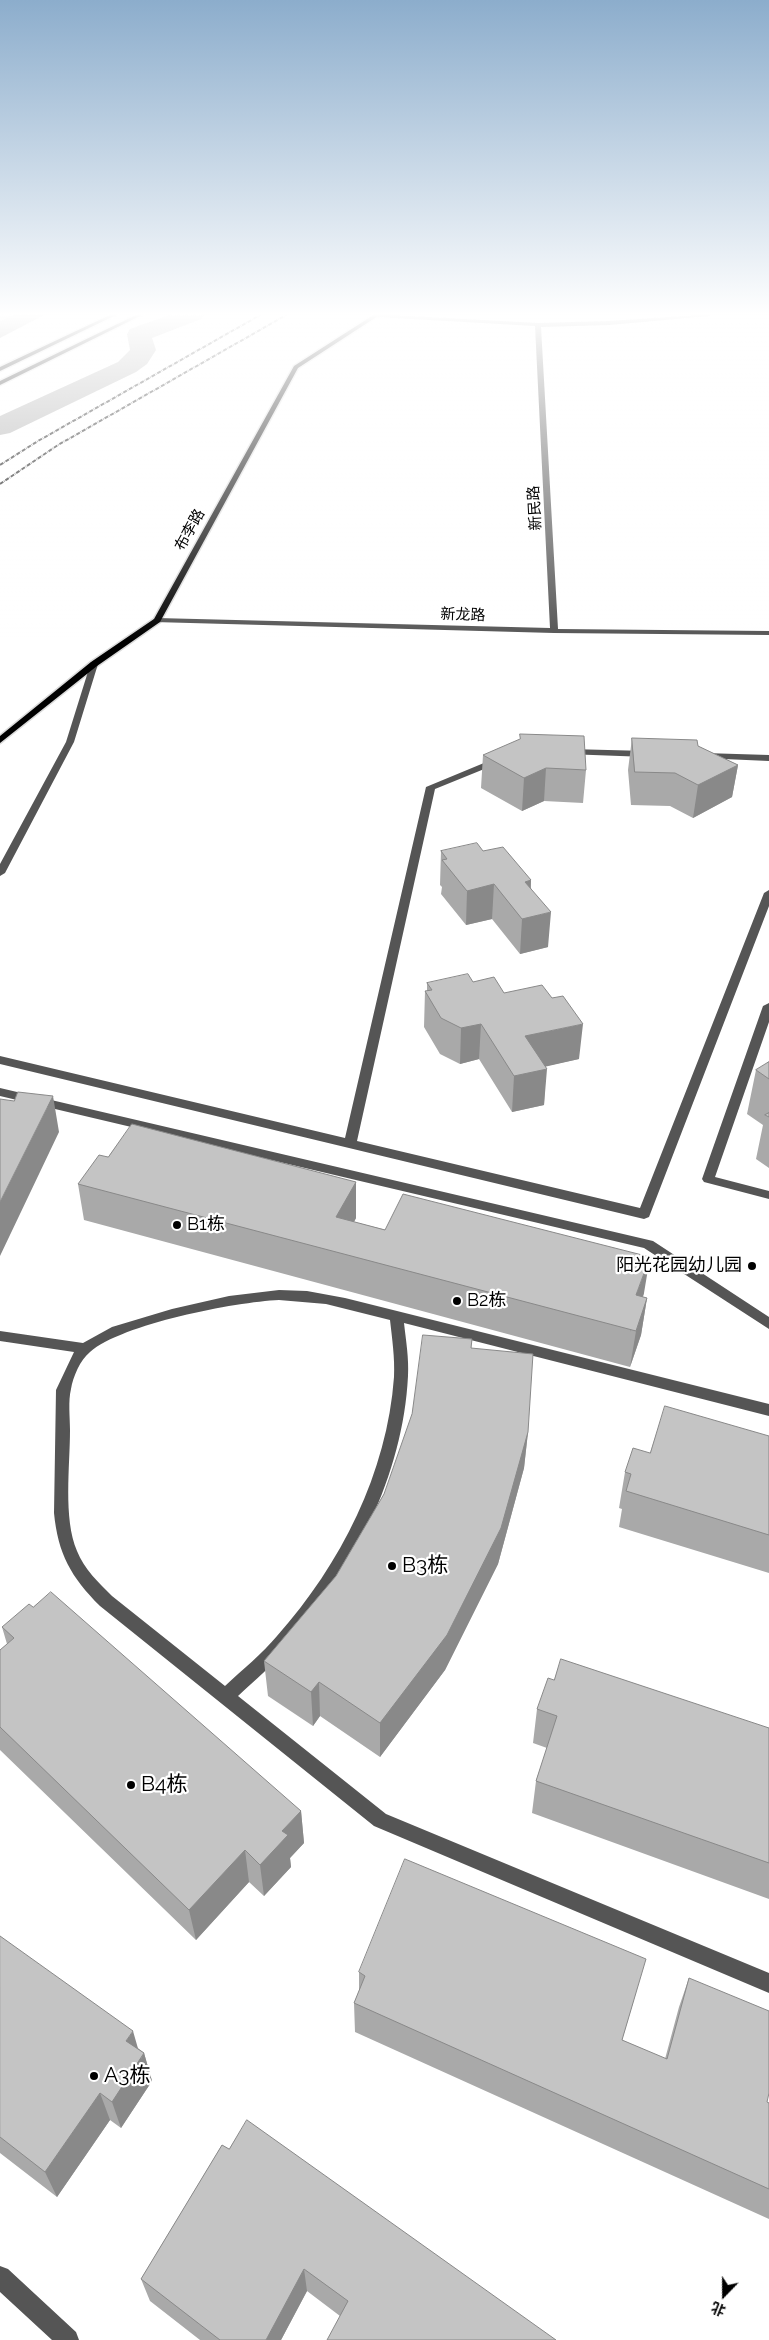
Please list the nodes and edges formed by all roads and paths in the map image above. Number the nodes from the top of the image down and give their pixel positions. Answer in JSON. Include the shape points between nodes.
{"nodes":[{"id":1,"x":265,"y":423,"type":"edge"},
{"id":2,"x":543,"y":423,"type":"edge"},
{"id":3,"x":157,"y":620,"type":"junction"},
{"id":4,"x":554,"y":631,"type":"junction"},
{"id":5,"x":769,"y":633,"type":"edge"},
{"id":6,"x":94,"y":664,"type":"junction"},
{"id":7,"x":0,"y":740,"type":"edge"},
{"id":8,"x":561,"y":752,"type":"edge"},
{"id":9,"x":660,"y":755,"type":"edge"},
{"id":10,"x":690,"y":756,"type":"edge"},
{"id":11,"x":503,"y":758,"type":"edge"},
{"id":12,"x":769,"y":758,"type":"edge"},
{"id":13,"x":0,"y":873,"type":"edge"},
{"id":14,"x":769,"y":893,"type":"edge"},
{"id":15,"x":769,"y":1006,"type":"edge"},
{"id":16,"x":0,"y":1060,"type":"edge"},
{"id":17,"x":0,"y":1092,"type":"edge"},
{"id":18,"x":350,"y":1144,"type":"junction"},
{"id":19,"x":769,"y":1195,"type":"edge"},
{"id":20,"x":396,"y":1316,"type":"junction"},
{"id":21,"x":769,"y":1324,"type":"edge"},
{"id":22,"x":0,"y":1336,"type":"edge"},
{"id":23,"x":84,"y":1348,"type":"junction"},
{"id":24,"x":769,"y":1410,"type":"edge"},
{"id":25,"x":226,"y":1697,"type":"junction"},
{"id":26,"x":769,"y":1983,"type":"edge"},
{"id":27,"x":0,"y":2277,"type":"edge"},
{"id":28,"x":68,"y":2340,"type":"edge"}],
"edges":[{"from":1,"to":3,"type":"main road","name":"布李路"},
{"from":2,"to":4,"type":"street","name":"新民路"},
{"from":3,"to":4,"type":"street","name":"新龙路"},
{"from":3,"to":6,"type":"main road","name":"布李路"},
{"from":4,"to":5,"type":"street","name":"新龙路"},
{"from":6,"to":7,"type":"main road","name":"布李路"},
{"from":6,"to":13,"type":"street","via":[[70,742]]},
{"from":8,"to":9,"type":"street"},
{"from":10,"to":12,"type":"street"},
{"from":11,"to":18,"type":"street","via":[[431,787]]},
{"from":14,"to":18,"type":"street","via":[[644,1214]]},
{"from":15,"to":19,"type":"street","via":[[708,1179]]},
{"from":16,"to":18,"type":"street"},
{"from":17,"to":21,"type":"street","via":[[648,1244]]},
{"from":20,"to":23,"type":"street","via":[[318,1297],[270,1294],[122,1328]]},
{"from":20,"to":24,"type":"street"},
{"from":20,"to":25,"type":"street","via":[[401,1374],[395,1428],[373,1502],[339,1568],[289,1634]]},
{"from":22,"to":23,"type":"street"},
{"from":23,"to":25,"type":"street","via":[[70,1371],[64,1390],[62,1513],[69,1552],[78,1570],[106,1601]]},
{"from":25,"to":26,"type":"street","via":[[380,1820]]},
{"from":27,"to":28,"type":"street"}]}
